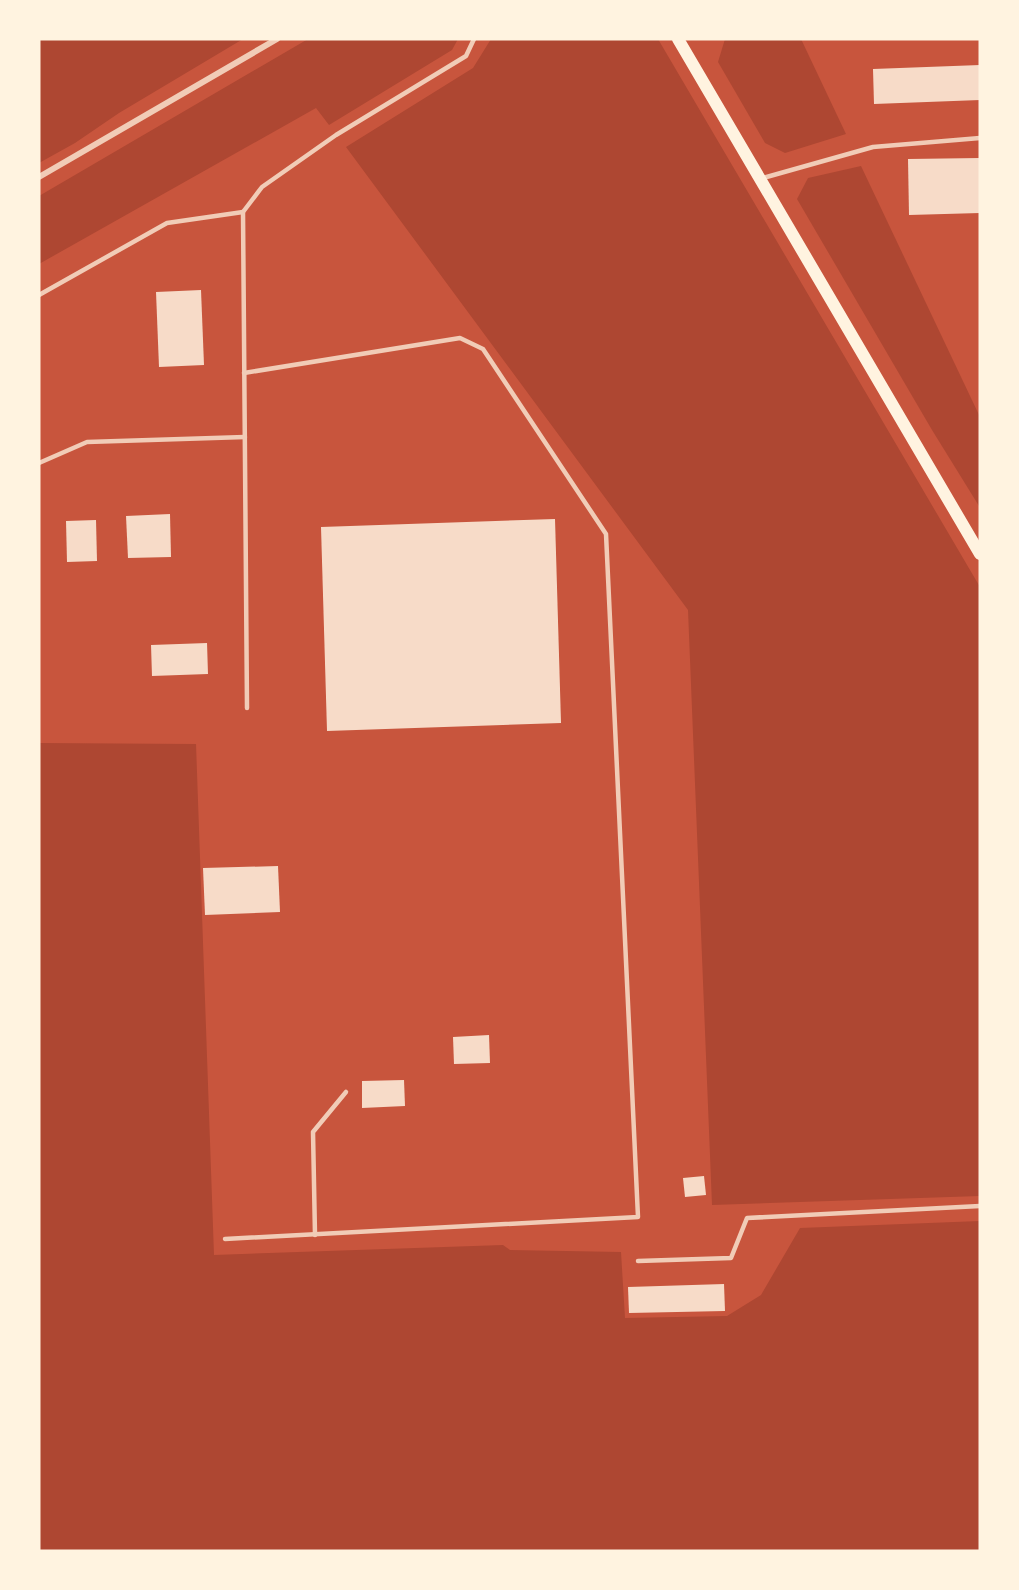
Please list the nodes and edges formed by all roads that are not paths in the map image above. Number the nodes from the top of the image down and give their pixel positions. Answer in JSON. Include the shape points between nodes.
{"nodes":[{"id":1,"x":277,"y":39,"type":"edge"},
{"id":2,"x":474,"y":39,"type":"edge"},
{"id":3,"x":678,"y":39,"type":"edge"},
{"id":4,"x":980,"y":138,"type":"edge"},
{"id":5,"x":39,"y":177,"type":"edge"},
{"id":6,"x":760,"y":179,"type":"junction"},
{"id":7,"x":243,"y":212,"type":"junction"},
{"id":8,"x":39,"y":295,"type":"edge"},
{"id":9,"x":244,"y":373,"type":"junction"},
{"id":10,"x":245,"y":437,"type":"junction"},
{"id":11,"x":39,"y":463,"type":"edge"},
{"id":12,"x":980,"y":554,"type":"edge"},
{"id":13,"x":247,"y":708,"type":"dead end"},
{"id":14,"x":346,"y":1092,"type":"dead end"},
{"id":15,"x":980,"y":1206,"type":"edge"},
{"id":16,"x":315,"y":1234,"type":"junction"},
{"id":17,"x":225,"y":1239,"type":"dead end"},
{"id":18,"x":638,"y":1261,"type":"dead end"}],
"edges":[{"from":1,"to":5,"type":"street"},
{"from":2,"to":7,"type":"lane","via":[[466,56],[336,135],[262,187]]},
{"from":3,"to":6,"type":"main road"},
{"from":4,"to":6,"type":"lane","via":[[873,147]]},
{"from":6,"to":12,"type":"main road"},
{"from":7,"to":8,"type":"lane","via":[[167,223]]},
{"from":7,"to":9,"type":"lane"},
{"from":9,"to":10,"type":"lane"},
{"from":9,"to":16,"type":"lane","via":[[460,338],[483,349],[606,534],[638,1217]]},
{"from":10,"to":11,"type":"lane","via":[[87,442]]},
{"from":10,"to":13,"type":"lane"},
{"from":14,"to":16,"type":"lane","via":[[313,1132]]},
{"from":15,"to":18,"type":"lane","via":[[747,1218],[731,1258]]},
{"from":16,"to":17,"type":"lane"}]}
